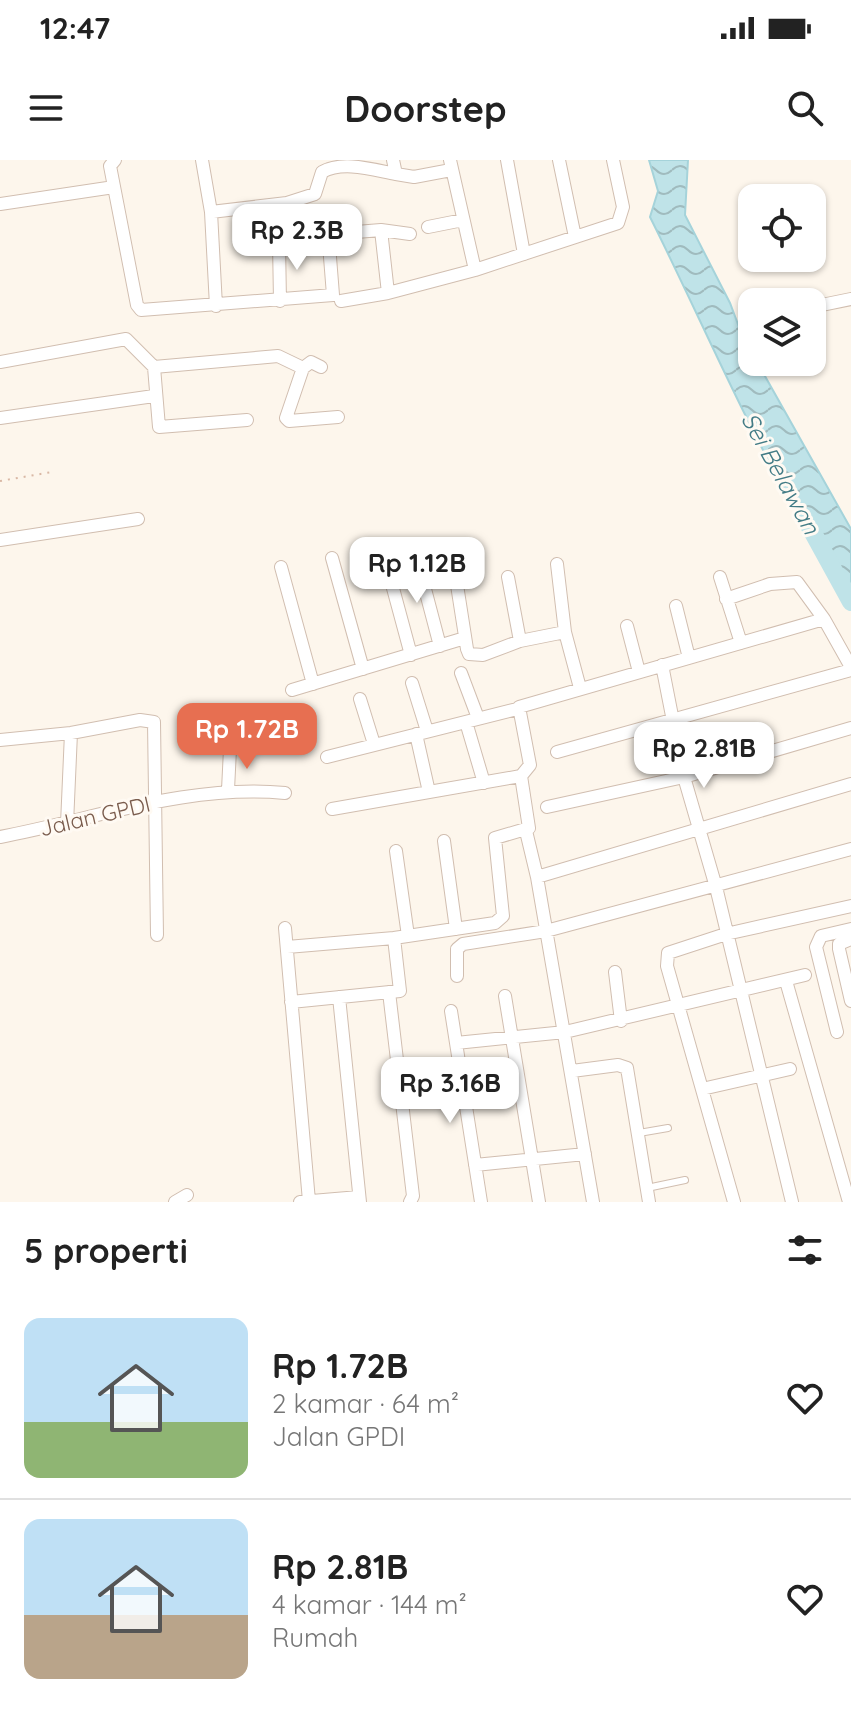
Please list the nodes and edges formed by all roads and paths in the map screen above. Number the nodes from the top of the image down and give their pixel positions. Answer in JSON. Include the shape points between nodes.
{"nodes":[{"id":1,"x":115,"y":160,"type":"edge"},
{"id":2,"x":202,"y":160,"type":"edge"},
{"id":3,"x":393,"y":160,"type":"edge"},
{"id":4,"x":507,"y":160,"type":"edge"},
{"id":5,"x":559,"y":160,"type":"edge"},
{"id":6,"x":613,"y":160,"type":"edge"},
{"id":7,"x":451,"y":165,"type":"edge"},
{"id":8,"x":396,"y":174,"type":"junction"},
{"id":9,"x":114,"y":187,"type":"junction"},
{"id":10,"x":0,"y":204,"type":"edge"},
{"id":11,"x":211,"y":212,"type":"junction"},
{"id":12,"x":463,"y":220,"type":"junction"},
{"id":13,"x":428,"y":227,"type":"dead end"},
{"id":14,"x":381,"y":230,"type":"junction"},
{"id":15,"x":328,"y":232,"type":"junction"},
{"id":16,"x":410,"y":234,"type":"dead end"},
{"id":17,"x":575,"y":237,"type":"junction"},
{"id":18,"x":524,"y":254,"type":"junction"},
{"id":19,"x":475,"y":270,"type":"junction"},
{"id":20,"x":388,"y":293,"type":"junction"},
{"id":21,"x":851,"y":299,"type":"edge"},
{"id":22,"x":280,"y":301,"type":"junction"},
{"id":23,"x":341,"y":301,"type":"dead end"},
{"id":24,"x":826,"y":304,"type":"edge"},
{"id":25,"x":216,"y":306,"type":"junction"},
{"id":26,"x":0,"y":362,"type":"edge"},
{"id":27,"x":297,"y":364,"type":"junction"},
{"id":28,"x":154,"y":367,"type":"junction"},
{"id":29,"x":321,"y":367,"type":"dead end"},
{"id":30,"x":154,"y":396,"type":"junction"},
{"id":31,"x":338,"y":417,"type":"dead end"},
{"id":32,"x":0,"y":418,"type":"edge"},
{"id":33,"x":247,"y":420,"type":"dead end"},
{"id":34,"x":52,"y":472,"type":"dead end"},
{"id":35,"x":0,"y":481,"type":"edge"},
{"id":36,"x":138,"y":519,"type":"dead end"},
{"id":37,"x":0,"y":540,"type":"edge"},
{"id":38,"x":332,"y":558,"type":"dead end"},
{"id":39,"x":557,"y":564,"type":"dead end"},
{"id":40,"x":387,"y":566,"type":"dead end"},
{"id":41,"x":281,"y":567,"type":"dead end"},
{"id":42,"x":508,"y":577,"type":"dead end"},
{"id":43,"x":720,"y":577,"type":"dead end"},
{"id":44,"x":457,"y":585,"type":"dead end"},
{"id":45,"x":425,"y":589,"type":"dead end"},
{"id":46,"x":726,"y":599,"type":"junction"},
{"id":47,"x":676,"y":606,"type":"dead end"},
{"id":48,"x":824,"y":619,"type":"junction"},
{"id":49,"x":627,"y":626,"type":"dead end"},
{"id":50,"x":565,"y":632,"type":"junction"},
{"id":51,"x":465,"y":638,"type":"junction"},
{"id":52,"x":520,"y":641,"type":"junction"},
{"id":53,"x":741,"y":643,"type":"junction"},
{"id":54,"x":440,"y":646,"type":"junction"},
{"id":55,"x":411,"y":655,"type":"junction"},
{"id":56,"x":689,"y":658,"type":"junction"},
{"id":57,"x":662,"y":665,"type":"junction"},
{"id":58,"x":851,"y":668,"type":"edge"},
{"id":59,"x":363,"y":669,"type":"junction"},
{"id":60,"x":639,"y":672,"type":"junction"},
{"id":61,"x":461,"y":673,"type":"dead end"},
{"id":62,"x":412,"y":683,"type":"dead end"},
{"id":63,"x":313,"y":684,"type":"junction"},
{"id":64,"x":580,"y":688,"type":"junction"},
{"id":65,"x":292,"y":690,"type":"dead end"},
{"id":66,"x":360,"y":699,"type":"dead end"},
{"id":67,"x":517,"y":709,"type":"junction"},
{"id":68,"x":674,"y":719,"type":"junction"},
{"id":69,"x":472,"y":720,"type":"junction"},
{"id":70,"x":851,"y":728,"type":"edge"},
{"id":71,"x":71,"y":733,"type":"junction"},
{"id":72,"x":421,"y":733,"type":"junction"},
{"id":73,"x":0,"y":740,"type":"edge"},
{"id":74,"x":374,"y":744,"type":"junction"},
{"id":75,"x":230,"y":749,"type":"dead end"},
{"id":76,"x":557,"y":752,"type":"dead end"},
{"id":77,"x":327,"y":757,"type":"dead end"},
{"id":78,"x":521,"y":776,"type":"junction"},
{"id":79,"x":684,"y":777,"type":"junction"},
{"id":80,"x":484,"y":783,"type":"junction"},
{"id":81,"x":851,"y":784,"type":"edge"},
{"id":82,"x":228,"y":790,"type":"junction"},
{"id":83,"x":429,"y":792,"type":"junction"},
{"id":84,"x":285,"y":793,"type":"dead end"},
{"id":85,"x":157,"y":802,"type":"junction"},
{"id":86,"x":547,"y":807,"type":"dead end"},
{"id":87,"x":332,"y":809,"type":"dead end"},
{"id":88,"x":67,"y":824,"type":"junction"},
{"id":89,"x":699,"y":830,"type":"junction"},
{"id":90,"x":526,"y":831,"type":"junction"},
{"id":91,"x":0,"y":837,"type":"edge"},
{"id":92,"x":444,"y":841,"type":"dead end"},
{"id":93,"x":851,"y":849,"type":"edge"},
{"id":94,"x":396,"y":851,"type":"dead end"},
{"id":95,"x":537,"y":877,"type":"junction"},
{"id":96,"x":716,"y":887,"type":"junction"},
{"id":97,"x":849,"y":907,"type":"edge"},
{"id":98,"x":285,"y":928,"type":"dead end"},
{"id":99,"x":851,"y":928,"type":"edge"},
{"id":100,"x":456,"y":929,"type":"junction"},
{"id":101,"x":546,"y":931,"type":"junction"},
{"id":102,"x":726,"y":934,"type":"junction"},
{"id":103,"x":157,"y":935,"type":"dead end"},
{"id":104,"x":401,"y":937,"type":"junction"},
{"id":105,"x":851,"y":939,"type":"edge"},
{"id":106,"x":287,"y":947,"type":"junction"},
{"id":107,"x":615,"y":972,"type":"dead end"},
{"id":108,"x":805,"y":975,"type":"dead end"},
{"id":109,"x":457,"y":976,"type":"dead end"},
{"id":110,"x":786,"y":981,"type":"junction"},
{"id":111,"x":389,"y":992,"type":"junction"},
{"id":112,"x":739,"y":993,"type":"junction"},
{"id":113,"x":505,"y":996,"type":"dead end"},
{"id":114,"x":339,"y":997,"type":"junction"},
{"id":115,"x":851,"y":1001,"type":"edge"},
{"id":116,"x":291,"y":1002,"type":"junction"},
{"id":117,"x":680,"y":1006,"type":"junction"},
{"id":118,"x":451,"y":1011,"type":"dead end"},
{"id":119,"x":621,"y":1021,"type":"junction"},
{"id":120,"x":565,"y":1032,"type":"junction"},
{"id":121,"x":837,"y":1032,"type":"dead end"},
{"id":122,"x":510,"y":1038,"type":"junction"},
{"id":123,"x":456,"y":1043,"type":"junction"},
{"id":124,"x":790,"y":1069,"type":"dead end"},
{"id":125,"x":572,"y":1071,"type":"junction"},
{"id":126,"x":760,"y":1076,"type":"junction"},
{"id":127,"x":702,"y":1089,"type":"junction"},
{"id":128,"x":668,"y":1128,"type":"dead end"},
{"id":129,"x":639,"y":1133,"type":"junction"},
{"id":130,"x":585,"y":1154,"type":"junction"},
{"id":131,"x":531,"y":1160,"type":"junction"},
{"id":132,"x":475,"y":1165,"type":"junction"},
{"id":133,"x":685,"y":1180,"type":"dead end"},
{"id":134,"x":647,"y":1188,"type":"junction"},
{"id":135,"x":187,"y":1195,"type":"dead end"},
{"id":136,"x":360,"y":1199,"type":"edge"},
{"id":137,"x":305,"y":1201,"type":"edge"},
{"id":138,"x":175,"y":1202,"type":"edge"},
{"id":139,"x":410,"y":1202,"type":"edge"},
{"id":140,"x":481,"y":1202,"type":"edge"},
{"id":141,"x":539,"y":1202,"type":"edge"},
{"id":142,"x":593,"y":1202,"type":"edge"},
{"id":143,"x":649,"y":1202,"type":"edge"},
{"id":144,"x":734,"y":1202,"type":"edge"},
{"id":145,"x":792,"y":1202,"type":"edge"},
{"id":146,"x":849,"y":1202,"type":"edge"}],
"edges":[{"from":1,"to":9,"type":"street","via":[[110,166]]},
{"from":2,"to":11,"type":"street"},
{"from":3,"to":8,"type":"street"},
{"from":4,"to":18,"type":"street"},
{"from":5,"to":17,"type":"street"},
{"from":6,"to":17,"type":"street","via":[[621,220]]},
{"from":7,"to":8,"type":"street","via":[[414,177]]},
{"from":7,"to":12,"type":"street"},
{"from":8,"to":11,"type":"street","via":[[332,168],[322,172],[315,194],[287,203]]},
{"from":9,"to":10,"type":"street"},
{"from":9,"to":25,"type":"street","via":[[141,310]]},
{"from":11,"to":25,"type":"street"},
{"from":12,"to":13,"type":"street"},
{"from":12,"to":19,"type":"street"},
{"from":14,"to":15,"type":"street"},
{"from":14,"to":16,"type":"street"},
{"from":14,"to":20,"type":"street"},
{"from":15,"to":22,"type":"street","via":[[283,238],[279,243]]},
{"from":15,"to":22,"type":"street","via":[[333,295]]},
{"from":17,"to":18,"type":"street"},
{"from":18,"to":19,"type":"street"},
{"from":19,"to":20,"type":"street"},
{"from":20,"to":23,"type":"street"},
{"from":21,"to":24,"type":"street"},
{"from":22,"to":25,"type":"street"},
{"from":26,"to":28,"type":"street","via":[[126,339]]},
{"from":27,"to":28,"type":"street","via":[[274,356]]},
{"from":27,"to":29,"type":"street"},
{"from":27,"to":31,"type":"street","via":[[286,418]]},
{"from":28,"to":30,"type":"street"},
{"from":30,"to":32,"type":"street"},
{"from":30,"to":33,"type":"street","via":[[159,427]]},
{"from":34,"to":35,"type":"path"},
{"from":36,"to":37,"type":"street"},
{"from":38,"to":59,"type":"street"},
{"from":39,"to":50,"type":"street"},
{"from":40,"to":55,"type":"street"},
{"from":41,"to":63,"type":"street"},
{"from":42,"to":52,"type":"street"},
{"from":43,"to":46,"type":"street"},
{"from":44,"to":51,"type":"street"},
{"from":45,"to":54,"type":"street"},
{"from":46,"to":48,"type":"street","via":[[770,584],[797,582]]},
{"from":46,"to":53,"type":"street"},
{"from":47,"to":56,"type":"street"},
{"from":48,"to":53,"type":"street"},
{"from":48,"to":58,"type":"street"},
{"from":49,"to":60,"type":"street"},
{"from":50,"to":52,"type":"street"},
{"from":50,"to":64,"type":"street"},
{"from":51,"to":52,"type":"street","via":[[469,654],[476,656]]},
{"from":51,"to":54,"type":"street"},
{"from":53,"to":56,"type":"street"},
{"from":54,"to":55,"type":"street"},
{"from":55,"to":59,"type":"street"},
{"from":56,"to":57,"type":"street"},
{"from":57,"to":60,"type":"street"},
{"from":57,"to":68,"type":"street"},
{"from":58,"to":68,"type":"street"},
{"from":59,"to":63,"type":"street"},
{"from":60,"to":64,"type":"street"},
{"from":61,"to":69,"type":"street"},
{"from":62,"to":72,"type":"street"},
{"from":63,"to":65,"type":"street"},
{"from":64,"to":67,"type":"street"},
{"from":66,"to":74,"type":"street"},
{"from":67,"to":69,"type":"street"},
{"from":67,"to":78,"type":"street","via":[[530,765]]},
{"from":68,"to":76,"type":"street"},
{"from":68,"to":79,"type":"street"},
{"from":69,"to":72,"type":"street"},
{"from":69,"to":80,"type":"street"},
{"from":70,"to":79,"type":"street"},
{"from":71,"to":73,"type":"street"},
{"from":71,"to":85,"type":"street","via":[[154,722]]},
{"from":71,"to":88,"type":"street"},
{"from":72,"to":74,"type":"street"},
{"from":72,"to":83,"type":"street"},
{"from":74,"to":77,"type":"street"},
{"from":75,"to":82,"type":"street"},
{"from":78,"to":80,"type":"street"},
{"from":78,"to":90,"type":"street"},
{"from":79,"to":86,"type":"street"},
{"from":79,"to":89,"type":"street"},
{"from":80,"to":83,"type":"street"},
{"from":81,"to":89,"type":"street"},
{"from":82,"to":84,"type":"street","name":"Jalan GPDI"},
{"from":82,"to":85,"type":"street","name":"Jalan GPDI"},
{"from":83,"to":87,"type":"street"},
{"from":85,"to":88,"type":"street","name":"Jalan GPDI"},
{"from":85,"to":103,"type":"street"},
{"from":88,"to":91,"type":"street","name":"Jalan GPDI"},
{"from":89,"to":95,"type":"street"},
{"from":89,"to":96,"type":"street"},
{"from":90,"to":95,"type":"street"},
{"from":90,"to":100,"type":"street","via":[[495,838],[503,916],[495,923]]},
{"from":92,"to":100,"type":"street"},
{"from":93,"to":96,"type":"street"},
{"from":94,"to":104,"type":"street"},
{"from":95,"to":101,"type":"street"},
{"from":96,"to":101,"type":"street"},
{"from":96,"to":102,"type":"street"},
{"from":97,"to":99,"type":"street"},
{"from":97,"to":102,"type":"street"},
{"from":98,"to":106,"type":"street"},
{"from":99,"to":121,"type":"street","via":[[821,936],[816,947]]},
{"from":100,"to":104,"type":"street"},
{"from":101,"to":109,"type":"street","via":[[463,944],[457,949]]},
{"from":101,"to":120,"type":"street"},
{"from":102,"to":112,"type":"street"},
{"from":102,"to":117,"type":"street","via":[[668,953]]},
{"from":104,"to":106,"type":"street"},
{"from":104,"to":111,"type":"street","via":[[400,991]]},
{"from":105,"to":115,"type":"street","via":[[839,944]]},
{"from":106,"to":116,"type":"street"},
{"from":107,"to":119,"type":"street"},
{"from":108,"to":110,"type":"street"},
{"from":110,"to":112,"type":"street"},
{"from":110,"to":146,"type":"street"},
{"from":111,"to":114,"type":"street"},
{"from":111,"to":139,"type":"street"},
{"from":112,"to":117,"type":"street"},
{"from":112,"to":126,"type":"street"},
{"from":113,"to":122,"type":"street"},
{"from":114,"to":116,"type":"street"},
{"from":114,"to":136,"type":"street"},
{"from":116,"to":137,"type":"street"},
{"from":117,"to":119,"type":"street"},
{"from":117,"to":127,"type":"street"},
{"from":118,"to":123,"type":"street"},
{"from":119,"to":120,"type":"street"},
{"from":120,"to":122,"type":"street"},
{"from":120,"to":125,"type":"street"},
{"from":122,"to":123,"type":"street"},
{"from":122,"to":131,"type":"street"},
{"from":123,"to":132,"type":"street"},
{"from":124,"to":126,"type":"street"},
{"from":125,"to":129,"type":"street","via":[[627,1068]]},
{"from":125,"to":130,"type":"street"},
{"from":126,"to":127,"type":"street"},
{"from":126,"to":145,"type":"street"},
{"from":127,"to":144,"type":"street"},
{"from":128,"to":129,"type":"lane"},
{"from":129,"to":134,"type":"street"},
{"from":130,"to":131,"type":"street"},
{"from":130,"to":142,"type":"street"},
{"from":131,"to":132,"type":"street"},
{"from":131,"to":141,"type":"street"},
{"from":132,"to":140,"type":"street"},
{"from":133,"to":134,"type":"lane"},
{"from":134,"to":143,"type":"street"},
{"from":135,"to":138,"type":"street"},
{"from":136,"to":137,"type":"street"}]}
